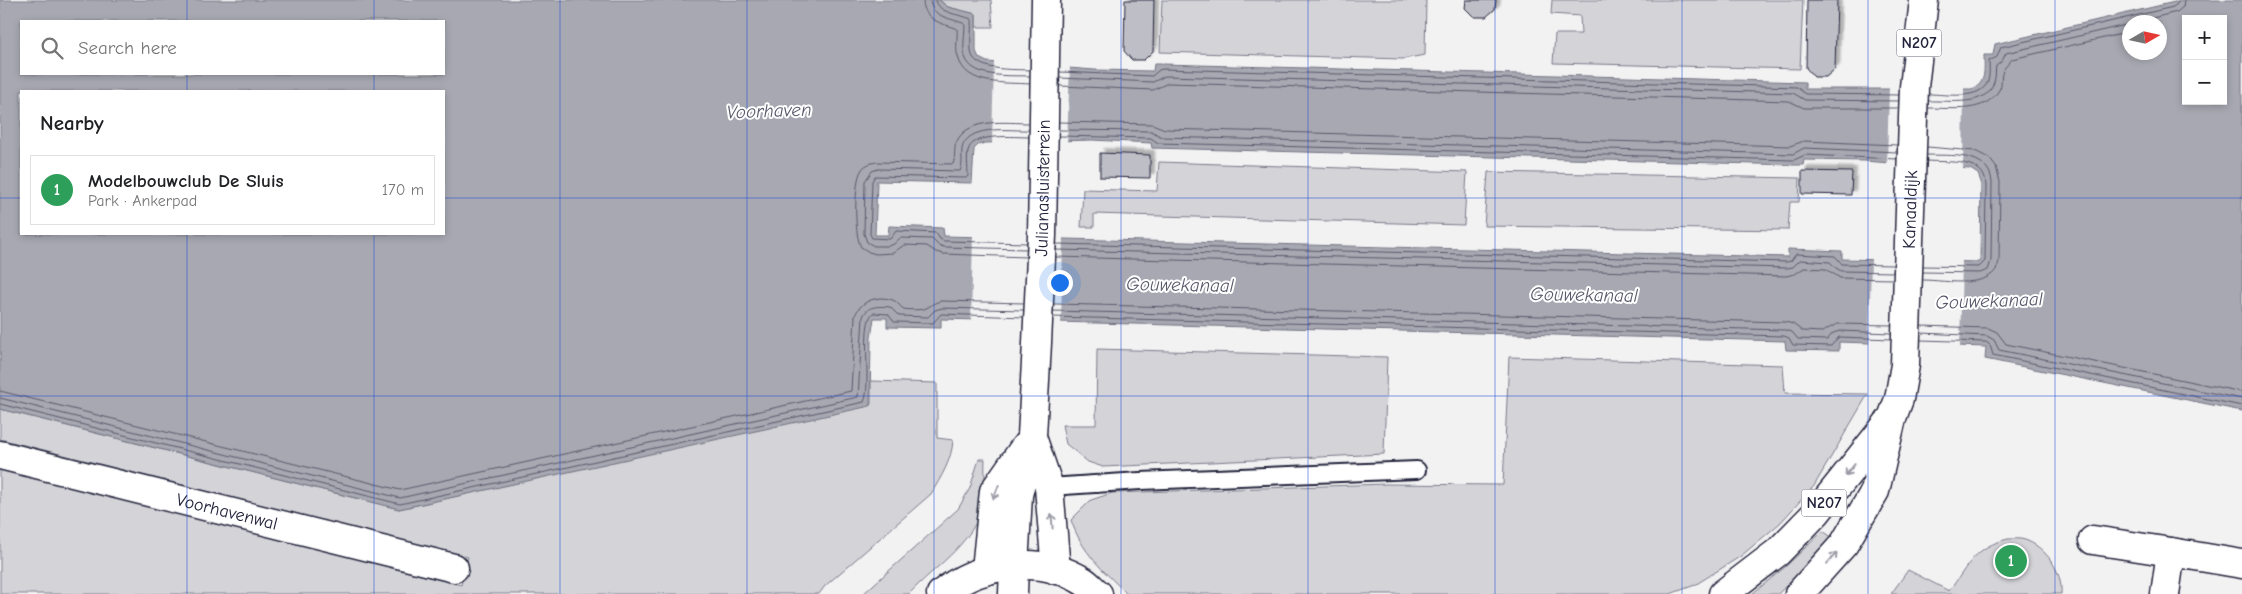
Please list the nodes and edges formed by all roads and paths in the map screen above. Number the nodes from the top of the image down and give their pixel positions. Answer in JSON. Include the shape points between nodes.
{"nodes":[{"id":1,"x":1046,"y":0,"type":"edge"},
{"id":2,"x":1924,"y":0,"type":"edge"},
{"id":3,"x":1892,"y":418,"type":"junction"},
{"id":4,"x":1032,"y":436,"type":"junction"},
{"id":5,"x":0,"y":454,"type":"edge"},
{"id":6,"x":1417,"y":470,"type":"dead end"},
{"id":7,"x":1048,"y":487,"type":"junction"},
{"id":8,"x":2093,"y":540,"type":"dead end"},
{"id":9,"x":2170,"y":552,"type":"junction"},
{"id":10,"x":2242,"y":564,"type":"edge"},
{"id":11,"x":1014,"y":566,"type":"junction"},
{"id":12,"x":454,"y":568,"type":"dead end"},
{"id":13,"x":986,"y":570,"type":"junction"},
{"id":14,"x":1056,"y":570,"type":"junction"},
{"id":15,"x":941,"y":594,"type":"edge"},
{"id":16,"x":1013,"y":594,"type":"edge"},
{"id":17,"x":1098,"y":594,"type":"edge"},
{"id":18,"x":1723,"y":594,"type":"edge"},
{"id":19,"x":1799,"y":594,"type":"edge"},
{"id":20,"x":2165,"y":594,"type":"edge"}],
"edges":[{"from":1,"to":4,"type":"main road","name":"Julianasluisterrein","via":[[1042,234]]},
{"from":2,"to":3,"type":"main road","name":"Kanaaldijk","number":"N207","via":[[1914,87],[1905,365],[1900,399]]},
{"from":3,"to":18,"type":"main road","name":"Kanaaldijk","number":"N207","one_way":true,"via":[[1816,513],[1765,563]]},
{"from":19,"to":3,"type":"main road","name":"Kanaaldijk","number":"N207","one_way":true,"via":[[1844,544],[1875,490]]},
{"from":4,"to":7,"type":"main road","name":"Julianasluisterrein"},
{"from":4,"to":11,"type":"main road","name":"Julianasluisterrein","via":[[1018,495]]},
{"from":4,"to":13,"type":"main road","one_way":true,"via":[[994,491]]},
{"from":5,"to":12,"type":"main road","name":"Voorhavenwal"},
{"from":6,"to":7,"type":"lane"},
{"from":14,"to":7,"type":"main road","name":"Julianasluisterrein","one_way":true},
{"from":8,"to":9,"type":"main road"},
{"from":9,"to":10,"type":"main road"},
{"from":9,"to":20,"type":"main road"},
{"from":11,"to":13,"type":"main road"},
{"from":11,"to":14,"type":"main road"},
{"from":11,"to":16,"type":"main road","name":"Julianasluisterrein"},
{"from":13,"to":15,"type":"main road","via":[[959,580]]},
{"from":14,"to":17,"type":"main road","via":[[1084,581]]}]}
